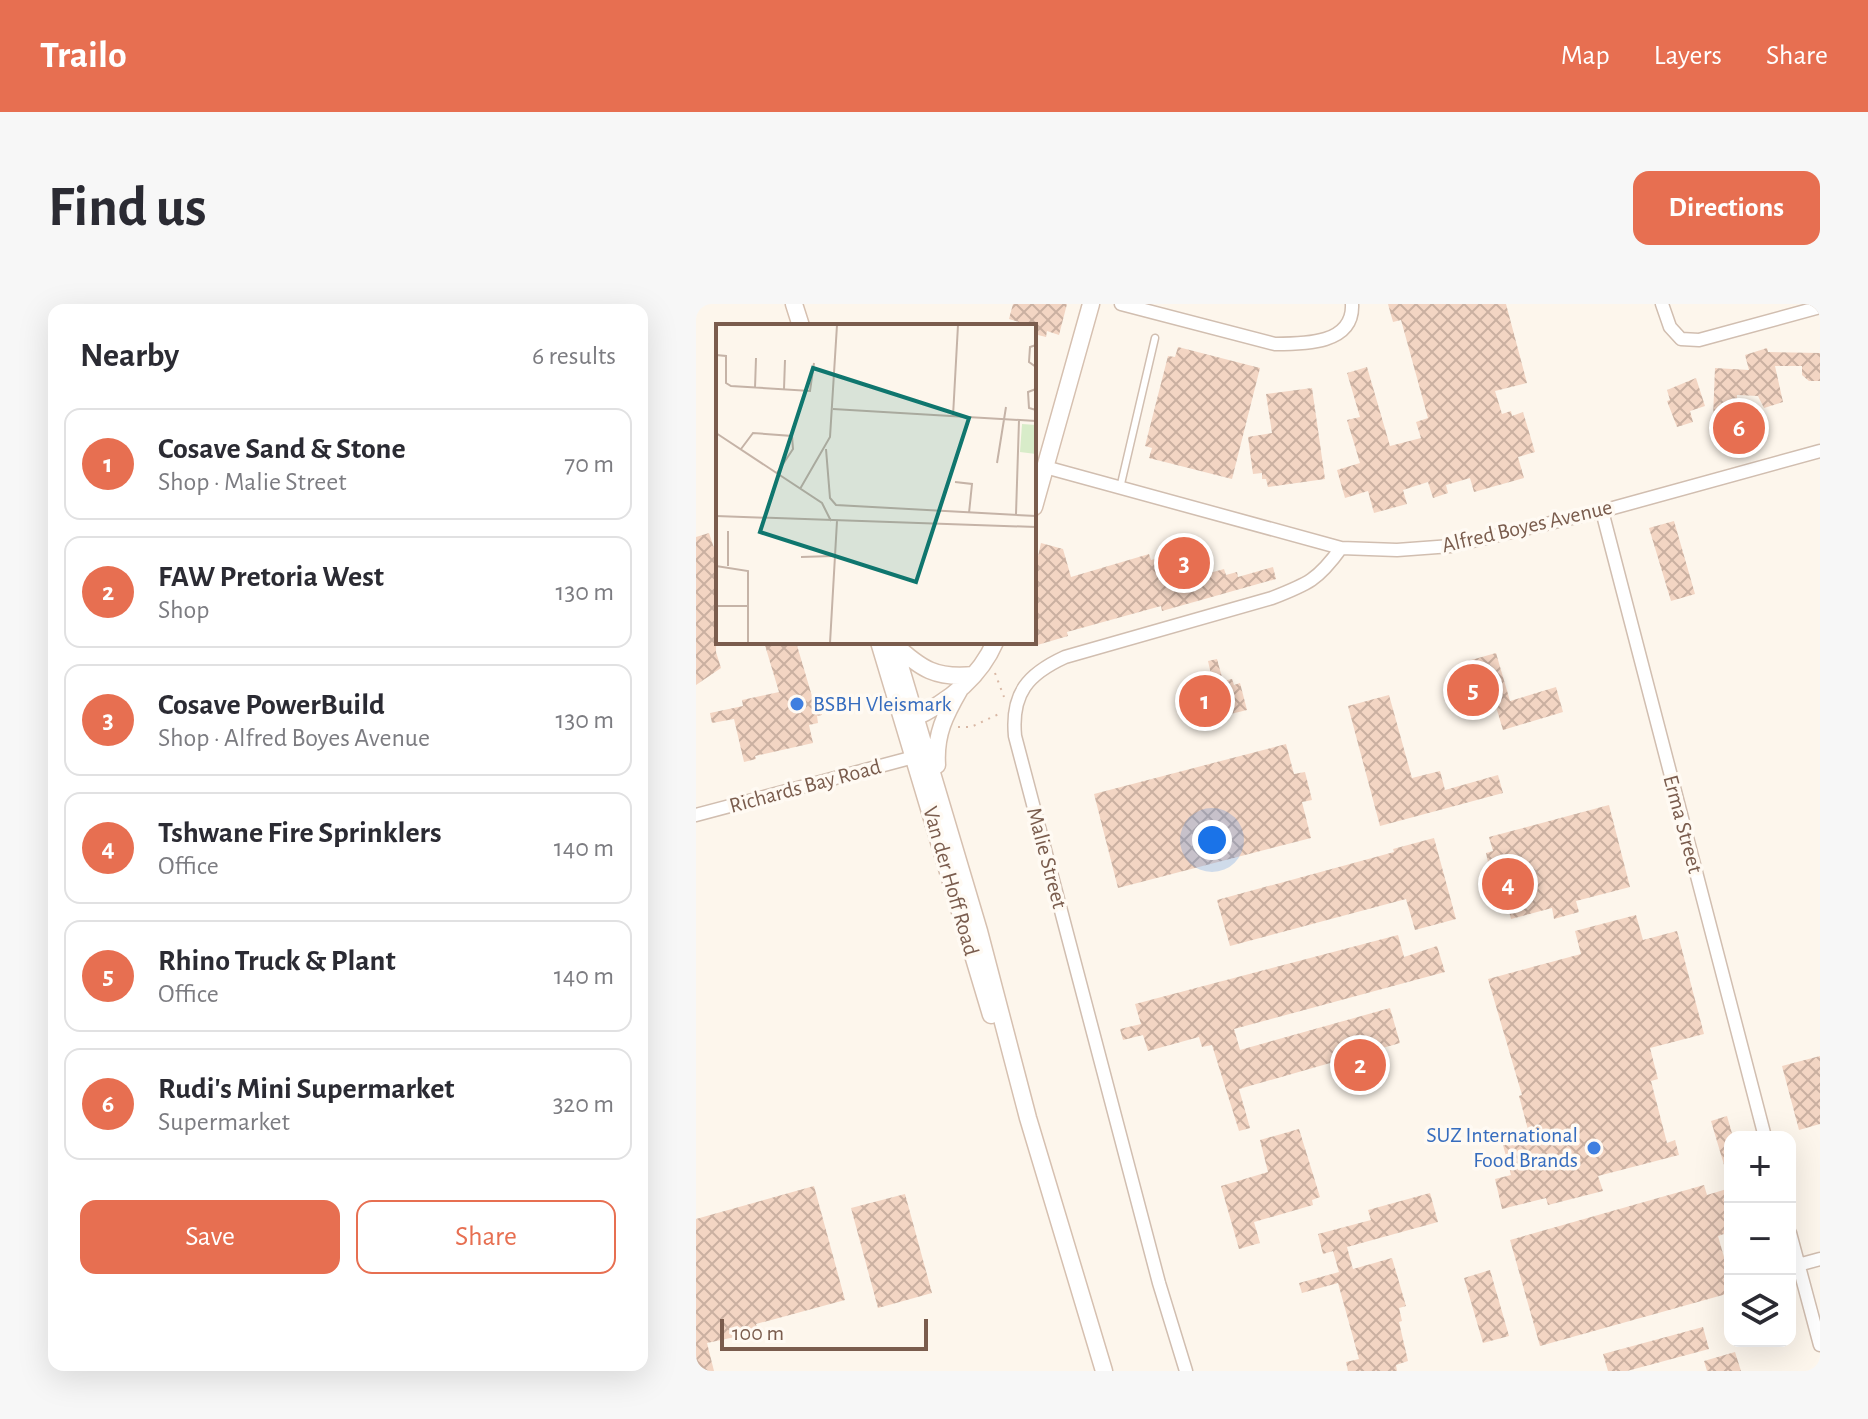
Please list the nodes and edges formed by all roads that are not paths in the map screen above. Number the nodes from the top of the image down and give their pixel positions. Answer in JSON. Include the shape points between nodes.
{"nodes":[{"id":1,"x":785,"y":304,"type":"edge"},
{"id":2,"x":794,"y":304,"type":"edge"},
{"id":3,"x":1091,"y":304,"type":"edge"},
{"id":4,"x":1121,"y":304,"type":"edge"},
{"id":5,"x":1352,"y":304,"type":"edge"},
{"id":6,"x":1662,"y":304,"type":"edge"},
{"id":7,"x":1820,"y":307,"type":"edge"},
{"id":8,"x":791,"y":324,"type":"edge"},
{"id":9,"x":800,"y":324,"type":"edge"},
{"id":10,"x":1155,"y":338,"type":"dead end"},
{"id":11,"x":1820,"y":451,"type":"edge"},
{"id":12,"x":1045,"y":467,"type":"junction"},
{"id":13,"x":1120,"y":488,"type":"junction"},
{"id":14,"x":1036,"y":500,"type":"edge"},
{"id":15,"x":1602,"y":511,"type":"junction"},
{"id":16,"x":1341,"y":548,"type":"junction"},
{"id":17,"x":880,"y":644,"type":"edge"},
{"id":18,"x":893,"y":644,"type":"edge"},
{"id":19,"x":895,"y":644,"type":"edge"},
{"id":20,"x":991,"y":650,"type":"edge"},
{"id":21,"x":974,"y":675,"type":"junction"},
{"id":22,"x":960,"y":689,"type":"junction"},
{"id":23,"x":910,"y":720,"type":"junction"},
{"id":24,"x":914,"y":757,"type":"junction"},
{"id":25,"x":696,"y":806,"type":"edge"},
{"id":26,"x":713,"y":811,"type":"junction"},
{"id":27,"x":696,"y":815,"type":"edge"},
{"id":28,"x":946,"y":822,"type":"junction"},
{"id":29,"x":1028,"y":1118,"type":"junction"},
{"id":30,"x":1763,"y":1131,"type":"edge"},
{"id":31,"x":1796,"y":1257,"type":"edge"},
{"id":32,"x":1820,"y":1259,"type":"edge"},
{"id":33,"x":1798,"y":1265,"type":"junction"},
{"id":34,"x":1820,"y":1345,"type":"edge"},
{"id":35,"x":1104,"y":1371,"type":"edge"},
{"id":36,"x":1186,"y":1371,"type":"edge"}],
"edges":[{"from":1,"to":8,"type":"main road"},
{"from":2,"to":9,"type":"main road"},
{"from":3,"to":12,"type":"main road"},
{"from":4,"to":5,"type":"street","via":[[1275,344],[1295,344],[1341,333],[1350,321]]},
{"from":6,"to":7,"type":"street","via":[[1681,339],[1711,338]]},
{"from":10,"to":13,"type":"lane"},
{"from":11,"to":15,"type":"street","name":"Alfred Boyes Avenue"},
{"from":12,"to":13,"type":"street","name":"Alfred Boyes Avenue"},
{"from":12,"to":14,"type":"main road"},
{"from":13,"to":16,"type":"street","name":"Alfred Boyes Avenue"},
{"from":15,"to":16,"type":"street","name":"Alfred Boyes Avenue","via":[[1451,546]]},
{"from":15,"to":30,"type":"street","name":"Erma Street"},
{"from":16,"to":36,"type":"street","name":"Malie Street","via":[[1305,586],[1042,667],[1017,700],[1014,722]]},
{"from":17,"to":23,"type":"main road","name":"Van der Hoff Road"},
{"from":18,"to":23,"type":"main road","name":"Van der Hoff Road"},
{"from":19,"to":21,"type":"main road","via":[[923,669]]},
{"from":20,"to":21,"type":"main road"},
{"from":21,"to":22,"type":"main road"},
{"from":22,"to":23,"type":"main road"},
{"from":22,"to":28,"type":"main road","via":[[939,727],[936,746]]},
{"from":23,"to":24,"type":"main road","name":"Van der Hoff Road"},
{"from":23,"to":28,"type":"main road","name":"Van der Hoff Road"},
{"from":24,"to":26,"type":"street","name":"Richards Bay Road"},
{"from":24,"to":29,"type":"main road","name":"Van der Hoff Road","via":[[993,1024]]},
{"from":25,"to":26,"type":"lane"},
{"from":26,"to":27,"type":"street","name":"Richards Bay Road"},
{"from":28,"to":29,"type":"main road","name":"Van der Hoff Road"},
{"from":29,"to":35,"type":"main road","name":"Van der Hoff Road"},
{"from":31,"to":33,"type":"street"},
{"from":32,"to":33,"type":"street"},
{"from":33,"to":34,"type":"street"}]}
